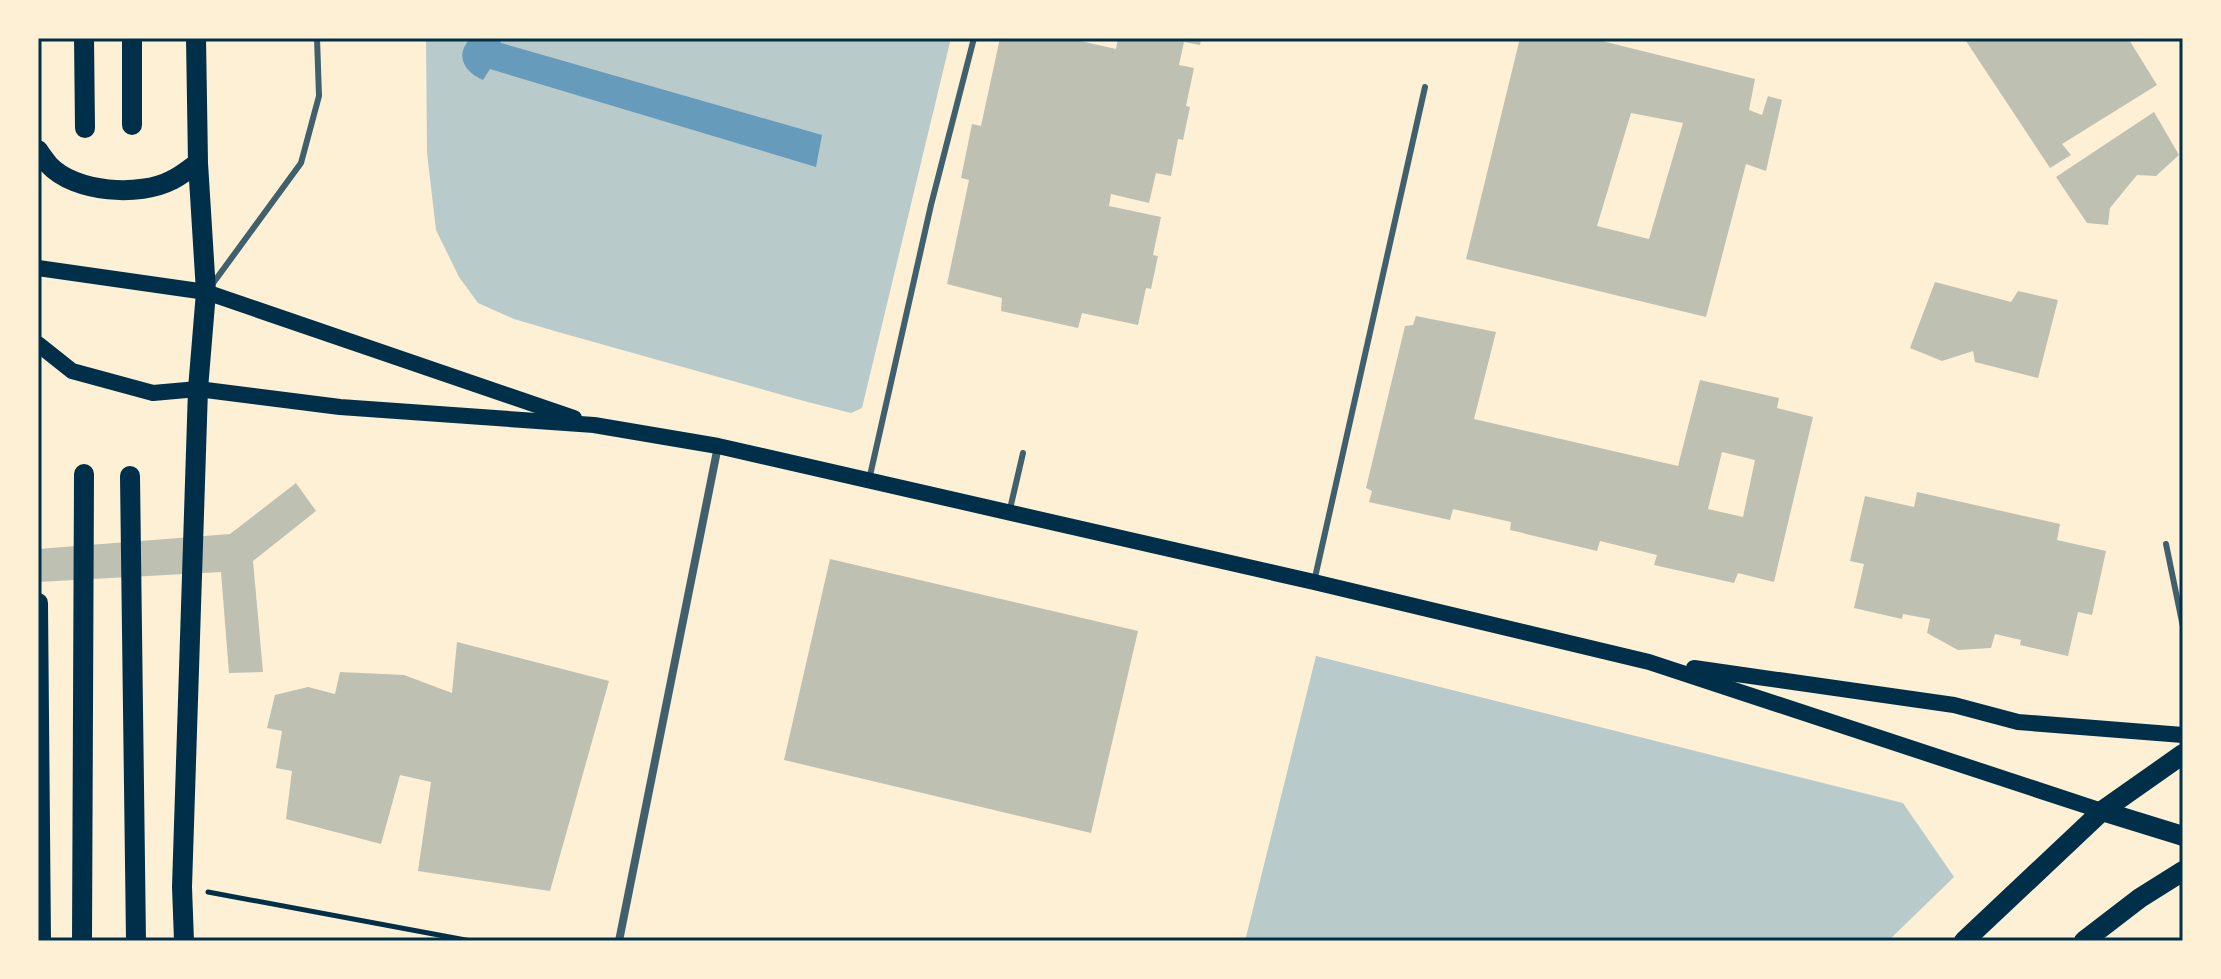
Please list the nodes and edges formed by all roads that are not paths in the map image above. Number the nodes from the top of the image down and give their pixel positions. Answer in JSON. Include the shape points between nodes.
{"nodes":[{"id":1,"x":84,"y":38,"type":"edge"},
{"id":2,"x":132,"y":38,"type":"edge"},
{"id":3,"x":196,"y":38,"type":"edge"},
{"id":4,"x":317,"y":38,"type":"edge"},
{"id":5,"x":974,"y":38,"type":"edge"},
{"id":6,"x":1425,"y":87,"type":"dead end"},
{"id":7,"x":132,"y":125,"type":"dead end"},
{"id":8,"x":85,"y":128,"type":"dead end"},
{"id":9,"x":38,"y":150,"type":"edge"},
{"id":10,"x":198,"y":163,"type":"junction"},
{"id":11,"x":38,"y":268,"type":"edge"},
{"id":12,"x":206,"y":292,"type":"junction"},
{"id":13,"x":38,"y":344,"type":"edge"},
{"id":14,"x":198,"y":389,"type":"junction"},
{"id":15,"x":594,"y":425,"type":"junction"},
{"id":16,"x":718,"y":446,"type":"junction"},
{"id":17,"x":1023,"y":453,"type":"dead end"},
{"id":18,"x":84,"y":474,"type":"dead end"},
{"id":19,"x":130,"y":476,"type":"dead end"},
{"id":20,"x":869,"y":480,"type":"junction"},
{"id":21,"x":1009,"y":512,"type":"junction"},
{"id":22,"x":2166,"y":544,"type":"dead end"},
{"id":23,"x":1314,"y":582,"type":"junction"},
{"id":24,"x":38,"y":603,"type":"edge"},
{"id":25,"x":2183,"y":627,"type":"edge"},
{"id":26,"x":1649,"y":662,"type":"junction"},
{"id":27,"x":2183,"y":735,"type":"edge"},
{"id":28,"x":2183,"y":754,"type":"edge"},
{"id":29,"x":2102,"y":811,"type":"junction"},
{"id":30,"x":2183,"y":836,"type":"edge"},
{"id":31,"x":2183,"y":871,"type":"edge"},
{"id":32,"x":41,"y":941,"type":"edge"},
{"id":33,"x":82,"y":941,"type":"edge"},
{"id":34,"x":136,"y":941,"type":"edge"},
{"id":35,"x":184,"y":941,"type":"edge"},
{"id":36,"x":619,"y":941,"type":"edge"},
{"id":37,"x":1964,"y":941,"type":"edge"},
{"id":38,"x":2084,"y":941,"type":"edge"}],
"edges":[{"from":1,"to":8,"type":"main road"},
{"from":2,"to":7,"type":"main road"},
{"from":3,"to":10,"type":"main road"},
{"from":4,"to":12,"type":"lane","via":[[319,96],[301,163]]},
{"from":5,"to":20,"type":"lane"},
{"from":6,"to":23,"type":"lane"},
{"from":9,"to":10,"type":"main road","via":[[70,179],[107,190],[146,189],[172,181]]},
{"from":10,"to":12,"type":"main road"},
{"from":11,"to":12,"type":"main road"},
{"from":12,"to":14,"type":"main road"},
{"from":12,"to":15,"type":"main road"},
{"from":13,"to":14,"type":"main road","via":[[85,375],[153,393]]},
{"from":14,"to":15,"type":"main road","via":[[340,407]]},
{"from":14,"to":35,"type":"main road"},
{"from":15,"to":16,"type":"main road"},
{"from":16,"to":20,"type":"main road"},
{"from":16,"to":36,"type":"street"},
{"from":17,"to":21,"type":"lane"},
{"from":18,"to":33,"type":"main road"},
{"from":19,"to":34,"type":"main road"},
{"from":20,"to":21,"type":"main road"},
{"from":21,"to":23,"type":"main road"},
{"from":22,"to":25,"type":"lane"},
{"from":23,"to":26,"type":"main road"},
{"from":24,"to":32,"type":"main road"},
{"from":26,"to":27,"type":"main road","via":[[1954,705],[2018,722]]},
{"from":26,"to":29,"type":"main road"},
{"from":28,"to":29,"type":"main road"},
{"from":29,"to":30,"type":"main road"},
{"from":29,"to":37,"type":"main road"},
{"from":31,"to":38,"type":"main road"}]}
